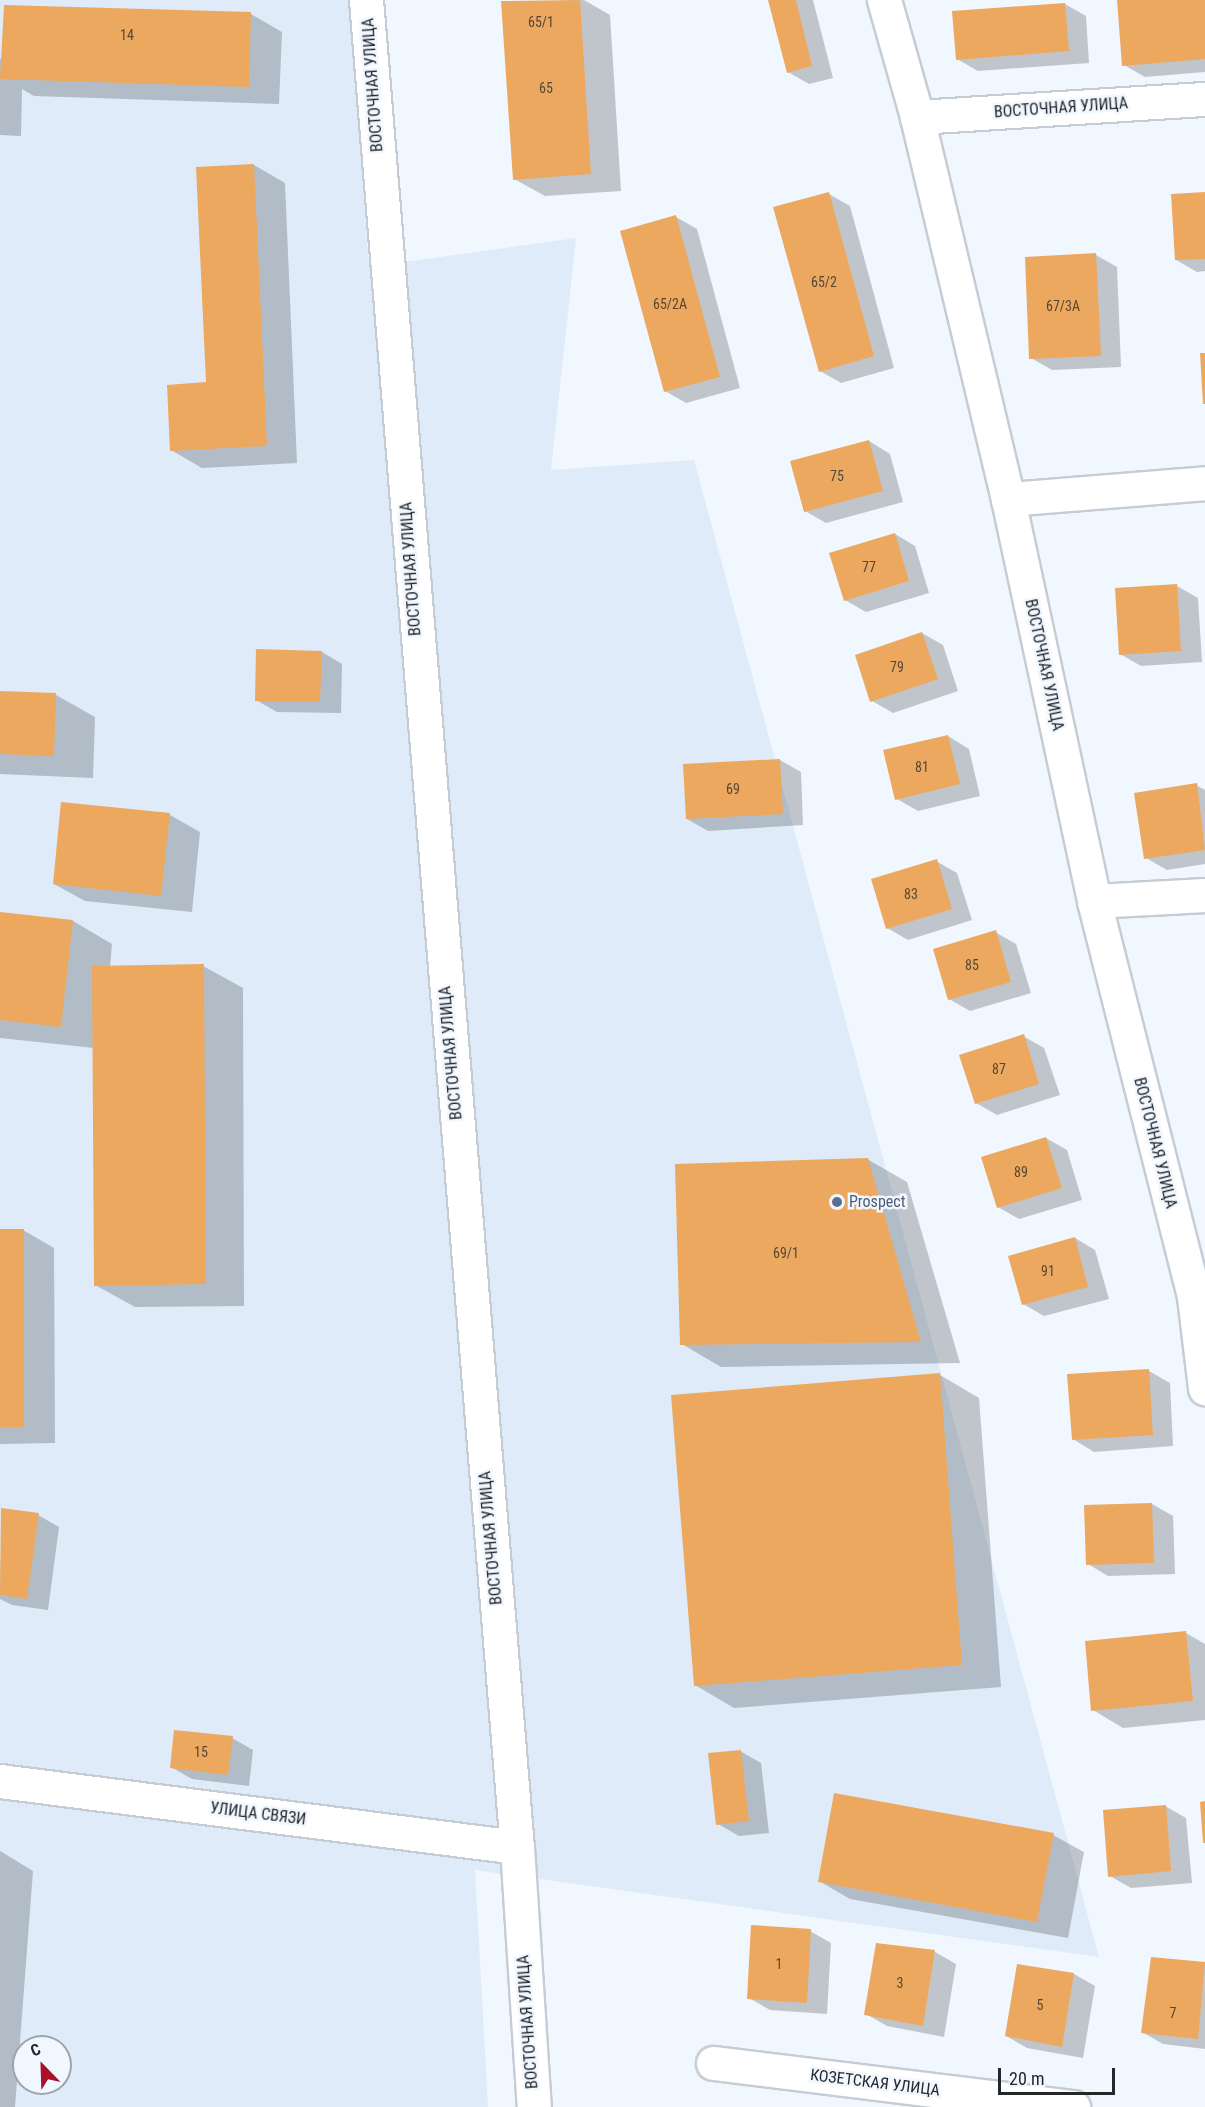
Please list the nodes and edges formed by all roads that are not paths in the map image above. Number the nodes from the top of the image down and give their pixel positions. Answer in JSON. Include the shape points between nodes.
{"nodes":[{"id":1,"x":366,"y":0,"type":"edge"},
{"id":2,"x":884,"y":0,"type":"edge"},
{"id":3,"x":1205,"y":99,"type":"edge"},
{"id":4,"x":917,"y":117,"type":"junction"},
{"id":5,"x":1205,"y":483,"type":"edge"},
{"id":6,"x":1008,"y":499,"type":"junction"},
{"id":7,"x":1205,"y":895,"type":"edge"},
{"id":8,"x":1094,"y":901,"type":"junction"},
{"id":9,"x":1205,"y":1388,"type":"edge"},
{"id":10,"x":0,"y":1781,"type":"edge"},
{"id":11,"x":517,"y":1847,"type":"junction"},
{"id":12,"x":713,"y":2063,"type":"dead end"},
{"id":13,"x":534,"y":2107,"type":"edge"},
{"id":14,"x":1073,"y":2107,"type":"edge"}],
"edges":[{"from":1,"to":11,"type":"street","name":"ВОСТОЧНАЯ УЛИЦА"},
{"from":2,"to":4,"type":"street","name":"ВОСТОЧНАЯ УЛИЦА"},
{"from":3,"to":4,"type":"street","name":"ВОСТОЧНАЯ УЛИЦА"},
{"from":4,"to":6,"type":"street","name":"ВОСТОЧНАЯ УЛИЦА"},
{"from":5,"to":6,"type":"street"},
{"from":6,"to":8,"type":"street","name":"ВОСТОЧНАЯ УЛИЦА"},
{"from":7,"to":8,"type":"street"},
{"from":8,"to":9,"type":"street","name":"ВОСТОЧНАЯ УЛИЦА","via":[[1194,1297]]},
{"from":10,"to":11,"type":"street","name":"УЛИЦА СВЯЗИ"},
{"from":11,"to":13,"type":"street","name":"ВОСТОЧНАЯ УЛИЦА"},
{"from":12,"to":14,"type":"street","name":"КОЗЕТСКАЯ УЛИЦА"}]}
